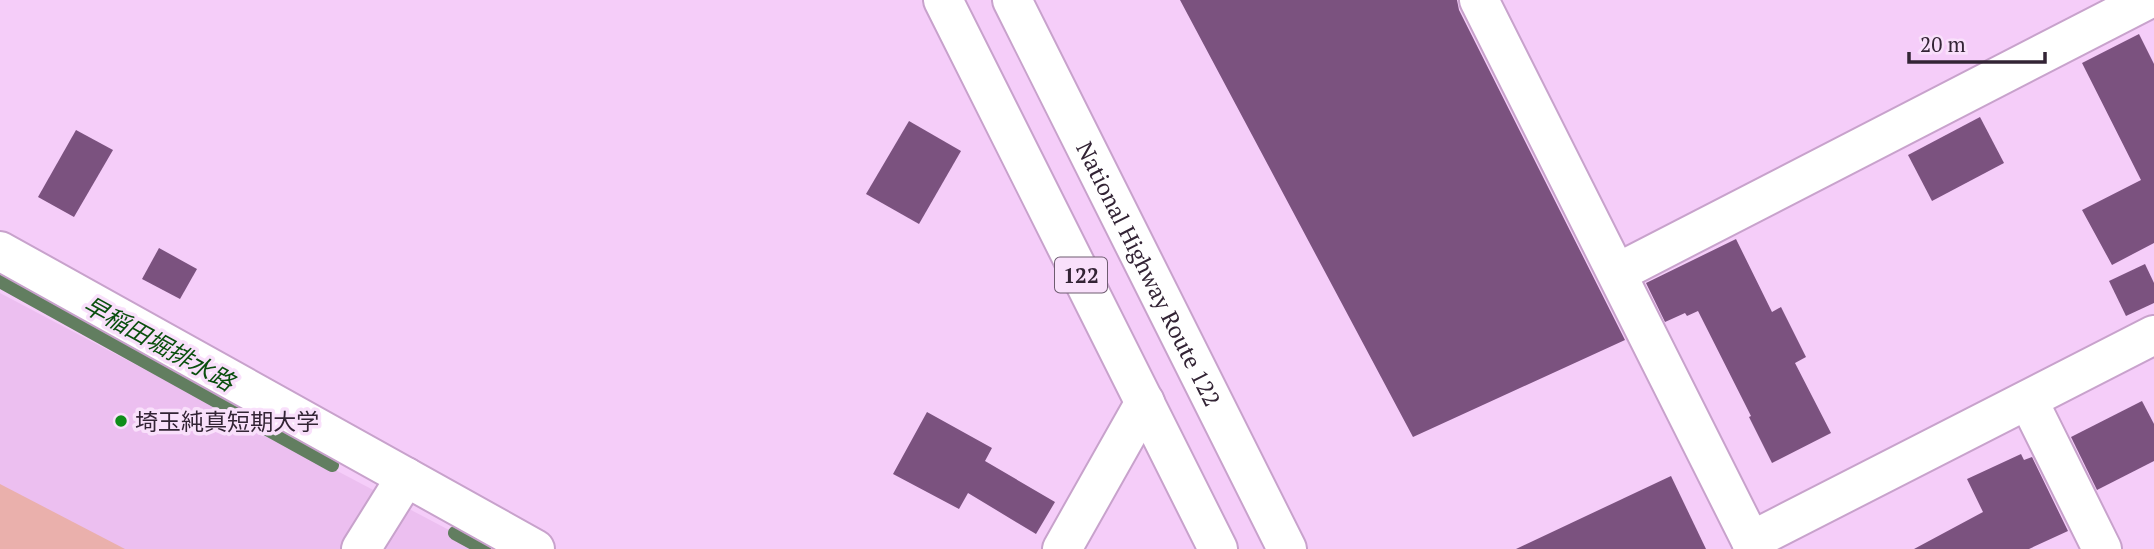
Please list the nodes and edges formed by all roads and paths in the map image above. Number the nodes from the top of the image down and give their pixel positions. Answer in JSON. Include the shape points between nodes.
{"nodes":[{"id":1,"x":943,"y":0,"type":"edge"},
{"id":2,"x":1012,"y":0,"type":"edge"},
{"id":3,"x":1479,"y":0,"type":"edge"},
{"id":4,"x":2147,"y":0,"type":"edge"},
{"id":5,"x":0,"y":251,"type":"edge"},
{"id":6,"x":1617,"y":272,"type":"junction"},
{"id":7,"x":2154,"y":335,"type":"edge"},
{"id":8,"x":2028,"y":400,"type":"junction"},
{"id":9,"x":1145,"y":402,"type":"junction"},
{"id":10,"x":406,"y":477,"type":"junction"},
{"id":11,"x":1753,"y":545,"type":"edge"},
{"id":12,"x":361,"y":549,"type":"edge"},
{"id":13,"x":535,"y":549,"type":"edge"},
{"id":14,"x":1062,"y":549,"type":"edge"},
{"id":15,"x":1218,"y":549,"type":"edge"},
{"id":16,"x":1287,"y":549,"type":"edge"},
{"id":17,"x":2102,"y":549,"type":"edge"}],
"edges":[{"from":1,"to":9,"type":"main road","number":"122"},
{"from":2,"to":16,"type":"main road","name":"National Highway Route 122","number":"122"},
{"from":3,"to":6,"type":"main road"},
{"from":4,"to":6,"type":"main road"},
{"from":5,"to":10,"type":"main road"},
{"from":6,"to":11,"type":"main road"},
{"from":7,"to":8,"type":"main road"},
{"from":8,"to":11,"type":"main road"},
{"from":8,"to":17,"type":"main road"},
{"from":9,"to":14,"type":"main road"},
{"from":9,"to":15,"type":"main road","number":"122"},
{"from":10,"to":12,"type":"main road"},
{"from":10,"to":13,"type":"main road"}]}
